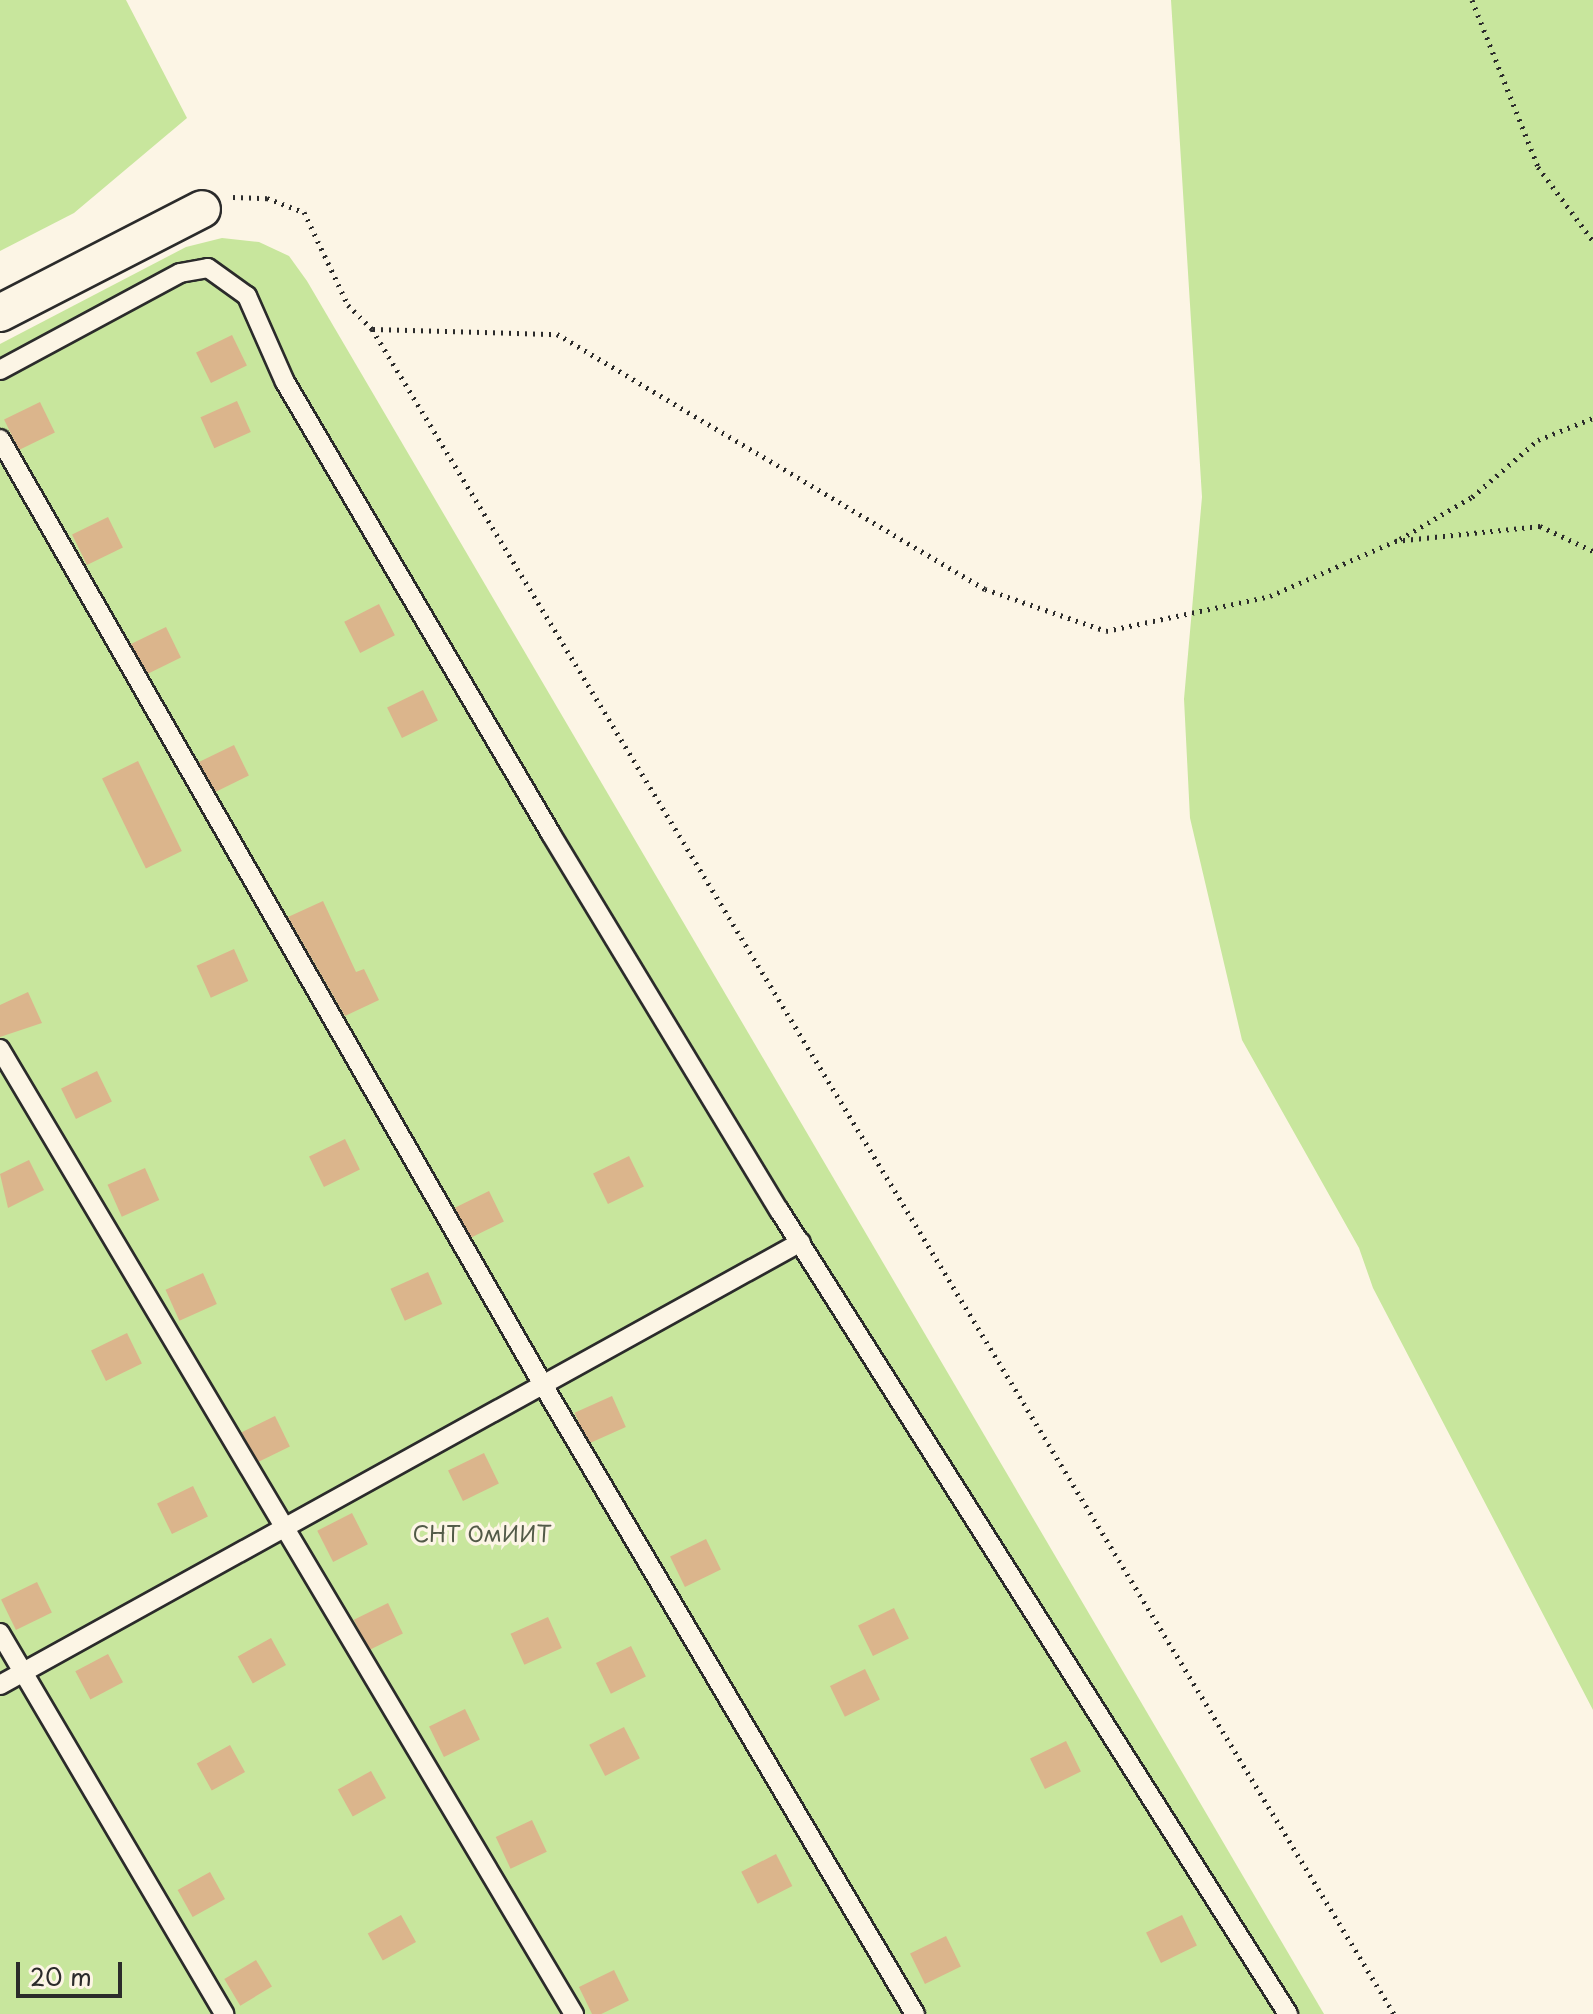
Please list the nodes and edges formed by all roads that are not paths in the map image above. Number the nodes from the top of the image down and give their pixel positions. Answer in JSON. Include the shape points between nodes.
{"nodes":[{"id":1,"x":202,"y":209,"type":"road end"},
{"id":2,"x":0,"y":313,"type":"edge"},
{"id":3,"x":0,"y":370,"type":"edge"},
{"id":4,"x":0,"y":439,"type":"edge"},
{"id":5,"x":0,"y":1049,"type":"edge"},
{"id":6,"x":801,"y":1242,"type":"junction"},
{"id":7,"x":543,"y":1385,"type":"junction"},
{"id":8,"x":285,"y":1528,"type":"junction"},
{"id":9,"x":0,"y":1633,"type":"edge"},
{"id":10,"x":23,"y":1672,"type":"junction"},
{"id":11,"x":0,"y":1685,"type":"edge"},
{"id":12,"x":224,"y":2014,"type":"edge"},
{"id":13,"x":574,"y":2014,"type":"edge"},
{"id":14,"x":915,"y":2014,"type":"edge"},
{"id":15,"x":1288,"y":2014,"type":"edge"}],
"edges":[{"from":1,"to":2,"type":"street"},
{"from":3,"to":6,"type":"lane","via":[[180,273],[208,268],[247,296],[285,382],[409,599]]},
{"from":4,"to":7,"type":"lane"},
{"from":5,"to":8,"type":"lane"},
{"from":6,"to":7,"type":"lane"},
{"from":6,"to":15,"type":"lane"},
{"from":7,"to":8,"type":"lane"},
{"from":7,"to":14,"type":"lane"},
{"from":8,"to":10,"type":"lane"},
{"from":8,"to":13,"type":"lane"},
{"from":9,"to":10,"type":"lane"},
{"from":10,"to":11,"type":"lane"},
{"from":10,"to":12,"type":"lane"}]}
